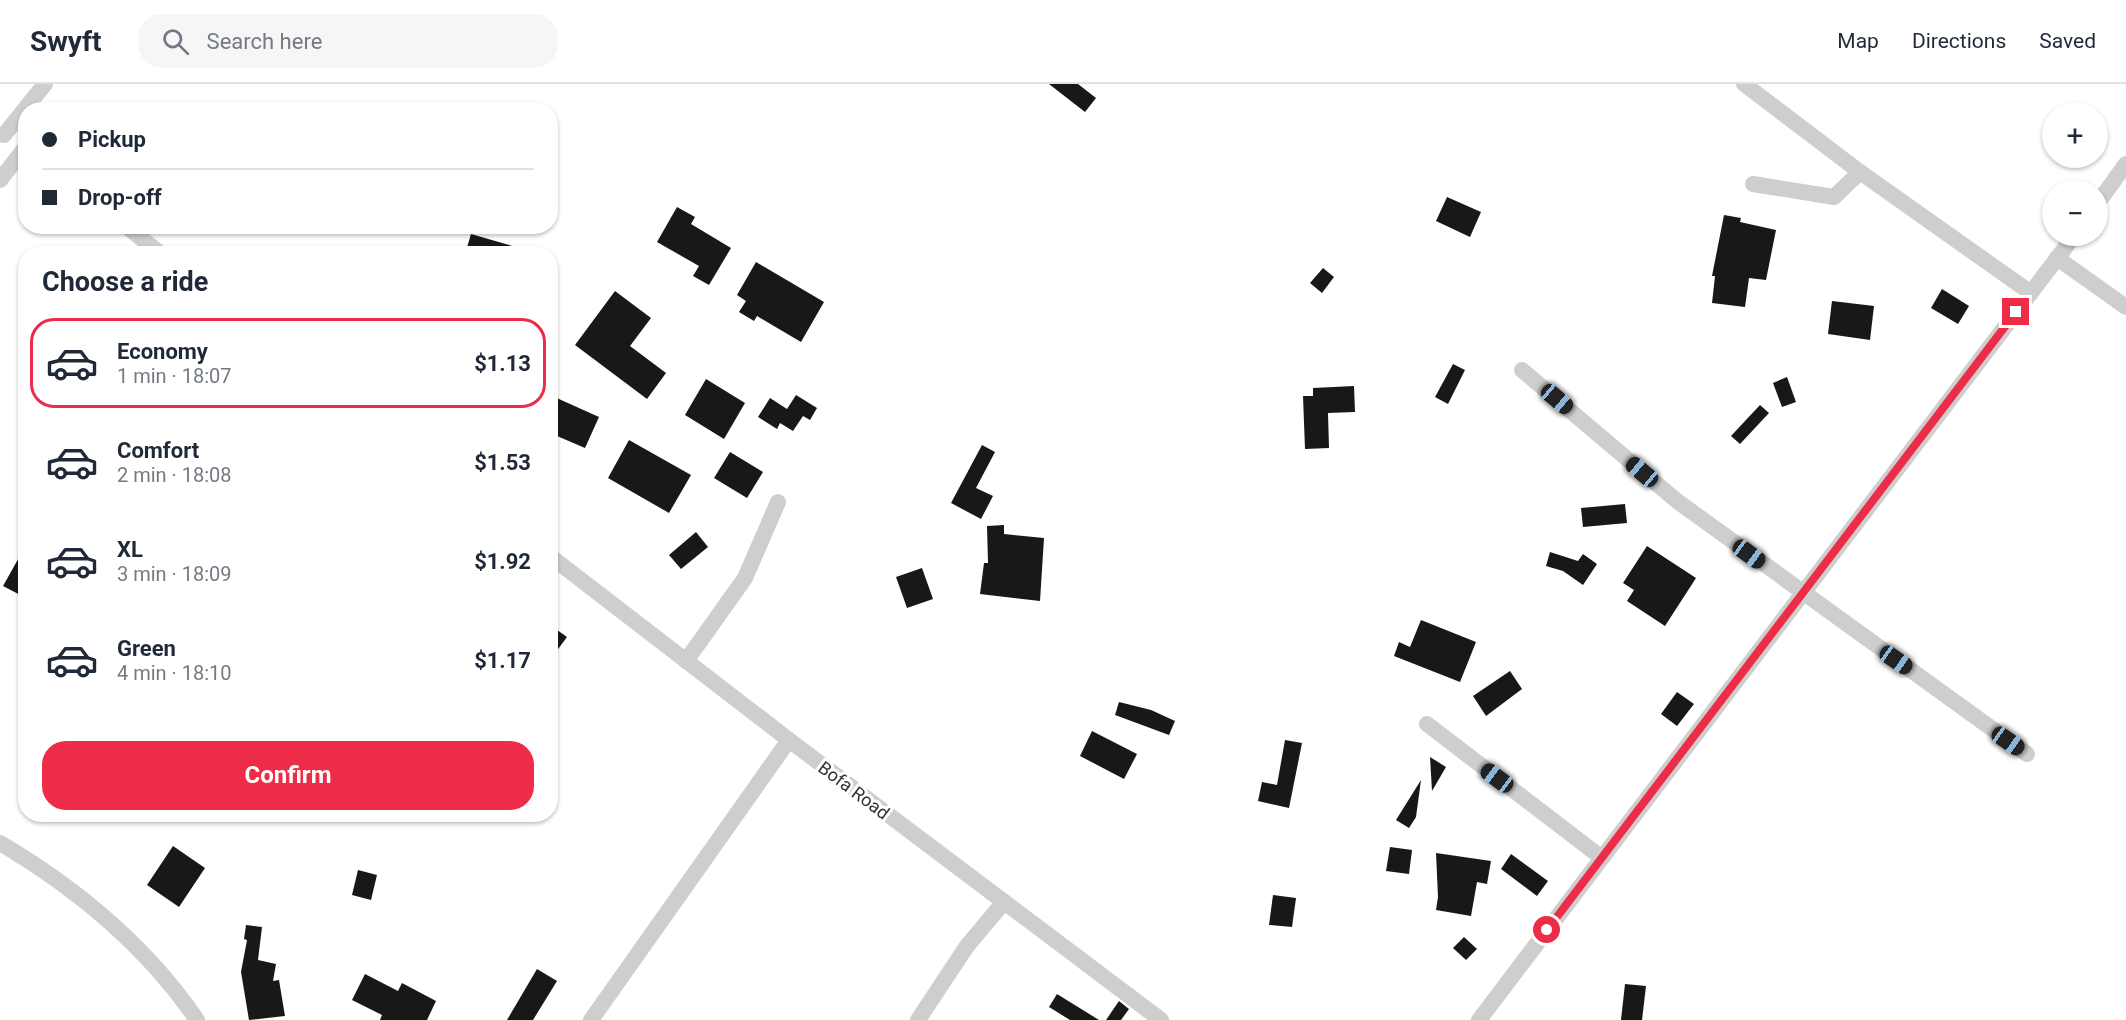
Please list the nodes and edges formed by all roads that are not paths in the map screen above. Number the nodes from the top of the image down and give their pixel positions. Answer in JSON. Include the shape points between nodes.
{"nodes":[{"id":1,"x":45,"y":84,"type":"edge"},
{"id":2,"x":1744,"y":84,"type":"edge"},
{"id":3,"x":30,"y":102,"type":"edge"},
{"id":4,"x":18,"y":115,"type":"edge"},
{"id":5,"x":2,"y":134,"type":"edge"},
{"id":6,"x":18,"y":144,"type":"edge"},
{"id":7,"x":18,"y":158,"type":"edge"},
{"id":8,"x":2126,"y":164,"type":"edge"},
{"id":9,"x":1860,"y":172,"type":"junction"},
{"id":10,"x":0,"y":180,"type":"edge"},
{"id":11,"x":1753,"y":184,"type":"dead end"},
{"id":12,"x":2108,"y":189,"type":"edge"},
{"id":13,"x":136,"y":234,"type":"edge"},
{"id":14,"x":150,"y":246,"type":"edge"},
{"id":15,"x":2066,"y":246,"type":"edge"},
{"id":16,"x":2057,"y":258,"type":"junction"},
{"id":17,"x":2031,"y":293,"type":"junction"},
{"id":18,"x":2126,"y":307,"type":"edge"},
{"id":19,"x":1522,"y":370,"type":"dead end"},
{"id":20,"x":778,"y":501,"type":"dead end"},
{"id":21,"x":558,"y":562,"type":"edge"},
{"id":22,"x":1803,"y":593,"type":"junction"},
{"id":23,"x":686,"y":661,"type":"junction"},
{"id":24,"x":1427,"y":724,"type":"dead end"},
{"id":25,"x":789,"y":740,"type":"junction"},
{"id":26,"x":2027,"y":754,"type":"dead end"},
{"id":27,"x":0,"y":843,"type":"edge"},
{"id":28,"x":1602,"y":858,"type":"junction"},
{"id":29,"x":1005,"y":902,"type":"junction"},
{"id":30,"x":197,"y":1020,"type":"edge"},
{"id":31,"x":591,"y":1020,"type":"edge"},
{"id":32,"x":918,"y":1020,"type":"edge"},
{"id":33,"x":1161,"y":1020,"type":"edge"},
{"id":34,"x":1479,"y":1020,"type":"edge"}],
"edges":[{"from":1,"to":3,"type":"street"},
{"from":2,"to":9,"type":"street"},
{"from":4,"to":5,"type":"street"},
{"from":5,"to":6,"type":"street"},
{"from":7,"to":10,"type":"street"},
{"from":8,"to":12,"type":"street"},
{"from":9,"to":11,"type":"street","via":[[1834,197]]},
{"from":9,"to":17,"type":"street"},
{"from":13,"to":14,"type":"street"},
{"from":15,"to":16,"type":"street"},
{"from":16,"to":17,"type":"street"},
{"from":16,"to":18,"type":"street"},
{"from":17,"to":22,"type":"street"},
{"from":19,"to":22,"type":"street","via":[[1677,501]]},
{"from":20,"to":23,"type":"street","via":[[745,578]]},
{"from":21,"to":23,"type":"street","name":"Bofa Road"},
{"from":22,"to":26,"type":"street"},
{"from":22,"to":28,"type":"street"},
{"from":23,"to":25,"type":"street","name":"Bofa Road"},
{"from":24,"to":28,"type":"street"},
{"from":25,"to":29,"type":"street","name":"Bofa Road"},
{"from":25,"to":31,"type":"street"},
{"from":27,"to":30,"type":"street","via":[[38,867],[120,932],[158,968]]},
{"from":28,"to":34,"type":"street"},
{"from":29,"to":32,"type":"street","via":[[968,946]]},
{"from":29,"to":33,"type":"street","name":"Bofa Road"}]}
